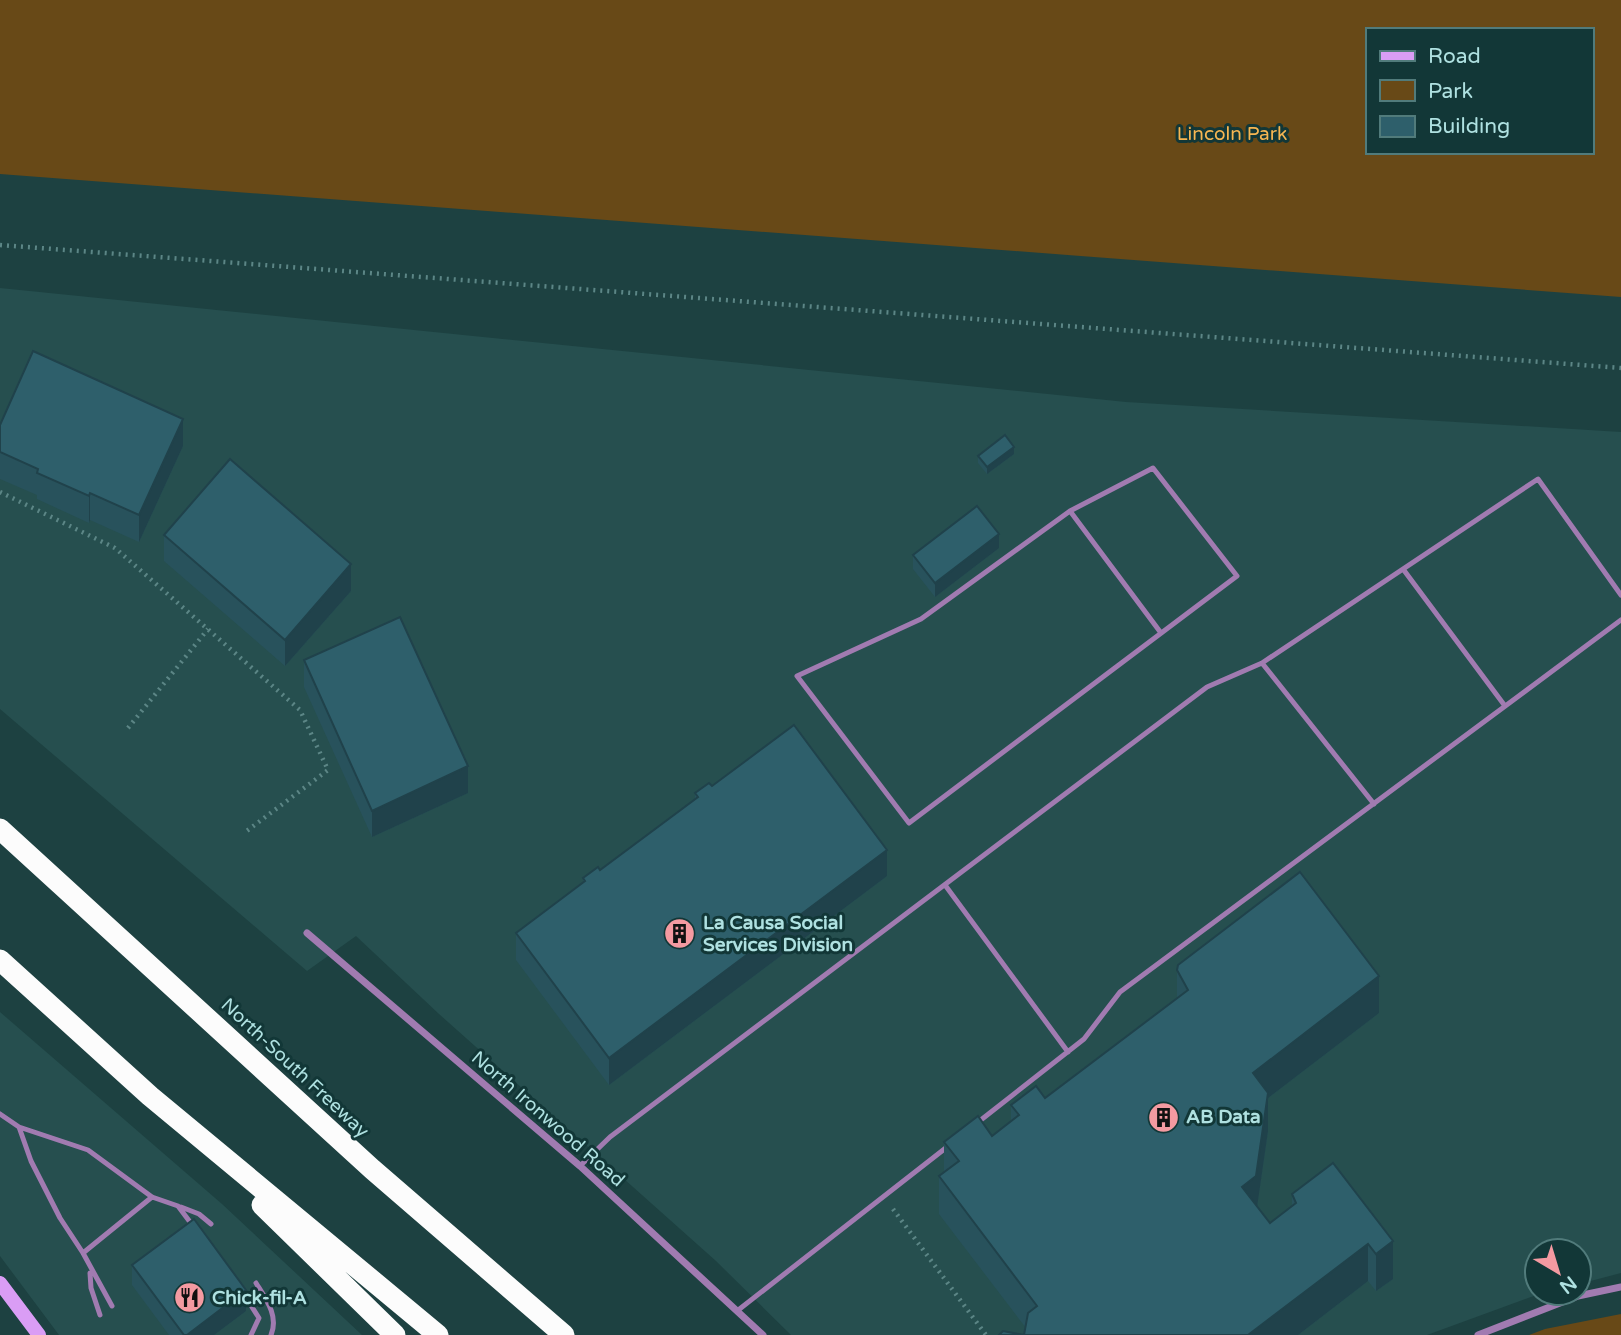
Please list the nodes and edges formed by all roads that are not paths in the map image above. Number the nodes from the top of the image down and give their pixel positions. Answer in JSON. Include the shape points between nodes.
{"nodes":[{"id":1,"x":1070,"y":511,"type":"junction"},
{"id":2,"x":1403,"y":569,"type":"junction"},
{"id":3,"x":1621,"y":595,"type":"edge"},
{"id":4,"x":1621,"y":620,"type":"edge"},
{"id":5,"x":1161,"y":633,"type":"junction"},
{"id":6,"x":1262,"y":663,"type":"junction"},
{"id":7,"x":1505,"y":706,"type":"junction"},
{"id":8,"x":1374,"y":804,"type":"junction"},
{"id":9,"x":0,"y":829,"type":"edge"},
{"id":10,"x":945,"y":885,"type":"junction"},
{"id":11,"x":307,"y":933,"type":"dead end"},
{"id":12,"x":0,"y":960,"type":"edge"},
{"id":13,"x":1068,"y":1052,"type":"junction"},
{"id":14,"x":150,"y":1096,"type":"junction"},
{"id":15,"x":0,"y":1114,"type":"edge"},
{"id":16,"x":19,"y":1127,"type":"junction"},
{"id":17,"x":972,"y":1128,"type":"edge"},
{"id":18,"x":951,"y":1144,"type":"edge"},
{"id":19,"x":580,"y":1166,"type":"junction"},
{"id":20,"x":152,"y":1197,"type":"junction"},
{"id":21,"x":178,"y":1206,"type":"junction"},
{"id":22,"x":211,"y":1224,"type":"dead end"},
{"id":23,"x":199,"y":1234,"type":"edge"},
{"id":24,"x":83,"y":1253,"type":"junction"},
{"id":25,"x":90,"y":1269,"type":"junction"},
{"id":26,"x":0,"y":1283,"type":"edge"},
{"id":27,"x":256,"y":1283,"type":"dead end"},
{"id":28,"x":1621,"y":1287,"type":"edge"},
{"id":29,"x":243,"y":1293,"type":"edge"},
{"id":30,"x":112,"y":1306,"type":"dead end"},
{"id":31,"x":737,"y":1311,"type":"junction"},
{"id":32,"x":100,"y":1315,"type":"dead end"},
{"id":33,"x":39,"y":1335,"type":"edge"},
{"id":34,"x":251,"y":1335,"type":"edge"},
{"id":35,"x":271,"y":1335,"type":"edge"},
{"id":36,"x":395,"y":1335,"type":"edge"},
{"id":37,"x":438,"y":1335,"type":"edge"},
{"id":38,"x":565,"y":1335,"type":"edge"},
{"id":39,"x":763,"y":1335,"type":"edge"},
{"id":40,"x":1478,"y":1335,"type":"edge"}],
"edges":[{"from":1,"to":5,"type":"lane"},
{"from":1,"to":5,"type":"lane","via":[[1153,468],[1237,576]]},
{"from":1,"to":5,"type":"lane","via":[[921,619],[797,676],[909,823]]},
{"from":2,"to":3,"type":"lane","via":[[1538,479]]},
{"from":2,"to":6,"type":"lane"},
{"from":2,"to":7,"type":"lane"},
{"from":4,"to":7,"type":"lane"},
{"from":6,"to":8,"type":"lane"},
{"from":6,"to":10,"type":"lane","via":[[1207,687]]},
{"from":7,"to":8,"type":"lane"},
{"from":8,"to":13,"type":"lane","via":[[1120,992],[1084,1039]]},
{"from":9,"to":38,"type":"highway","name":"North-South Freeway","via":[[372,1169]]},
{"from":10,"to":13,"type":"lane"},
{"from":10,"to":19,"type":"lane","via":[[610,1137]]},
{"from":11,"to":19,"type":"street","name":"North Ironwood Road"},
{"from":12,"to":14,"type":"highway"},
{"from":13,"to":17,"type":"lane"},
{"from":14,"to":36,"type":"highway"},
{"from":14,"to":37,"type":"highway"},
{"from":15,"to":16,"type":"lane"},
{"from":16,"to":20,"type":"lane","via":[[88,1150]]},
{"from":16,"to":24,"type":"lane","via":[[60,1218]]},
{"from":18,"to":31,"type":"lane"},
{"from":19,"to":31,"type":"street","name":"North Ironwood Road"},
{"from":20,"to":21,"type":"lane"},
{"from":20,"to":24,"type":"lane"},
{"from":21,"to":22,"type":"lane"},
{"from":21,"to":23,"type":"lane"},
{"from":24,"to":25,"type":"lane"},
{"from":25,"to":30,"type":"lane"},
{"from":25,"to":32,"type":"lane"},
{"from":26,"to":33,"type":"main road"},
{"from":27,"to":35,"type":"lane","via":[[270,1306],[275,1326]]},
{"from":28,"to":40,"type":"street","via":[[1578,1296]]},
{"from":29,"to":34,"type":"lane","via":[[259,1318]]},
{"from":31,"to":39,"type":"street","name":"North Ironwood Road"}]}
